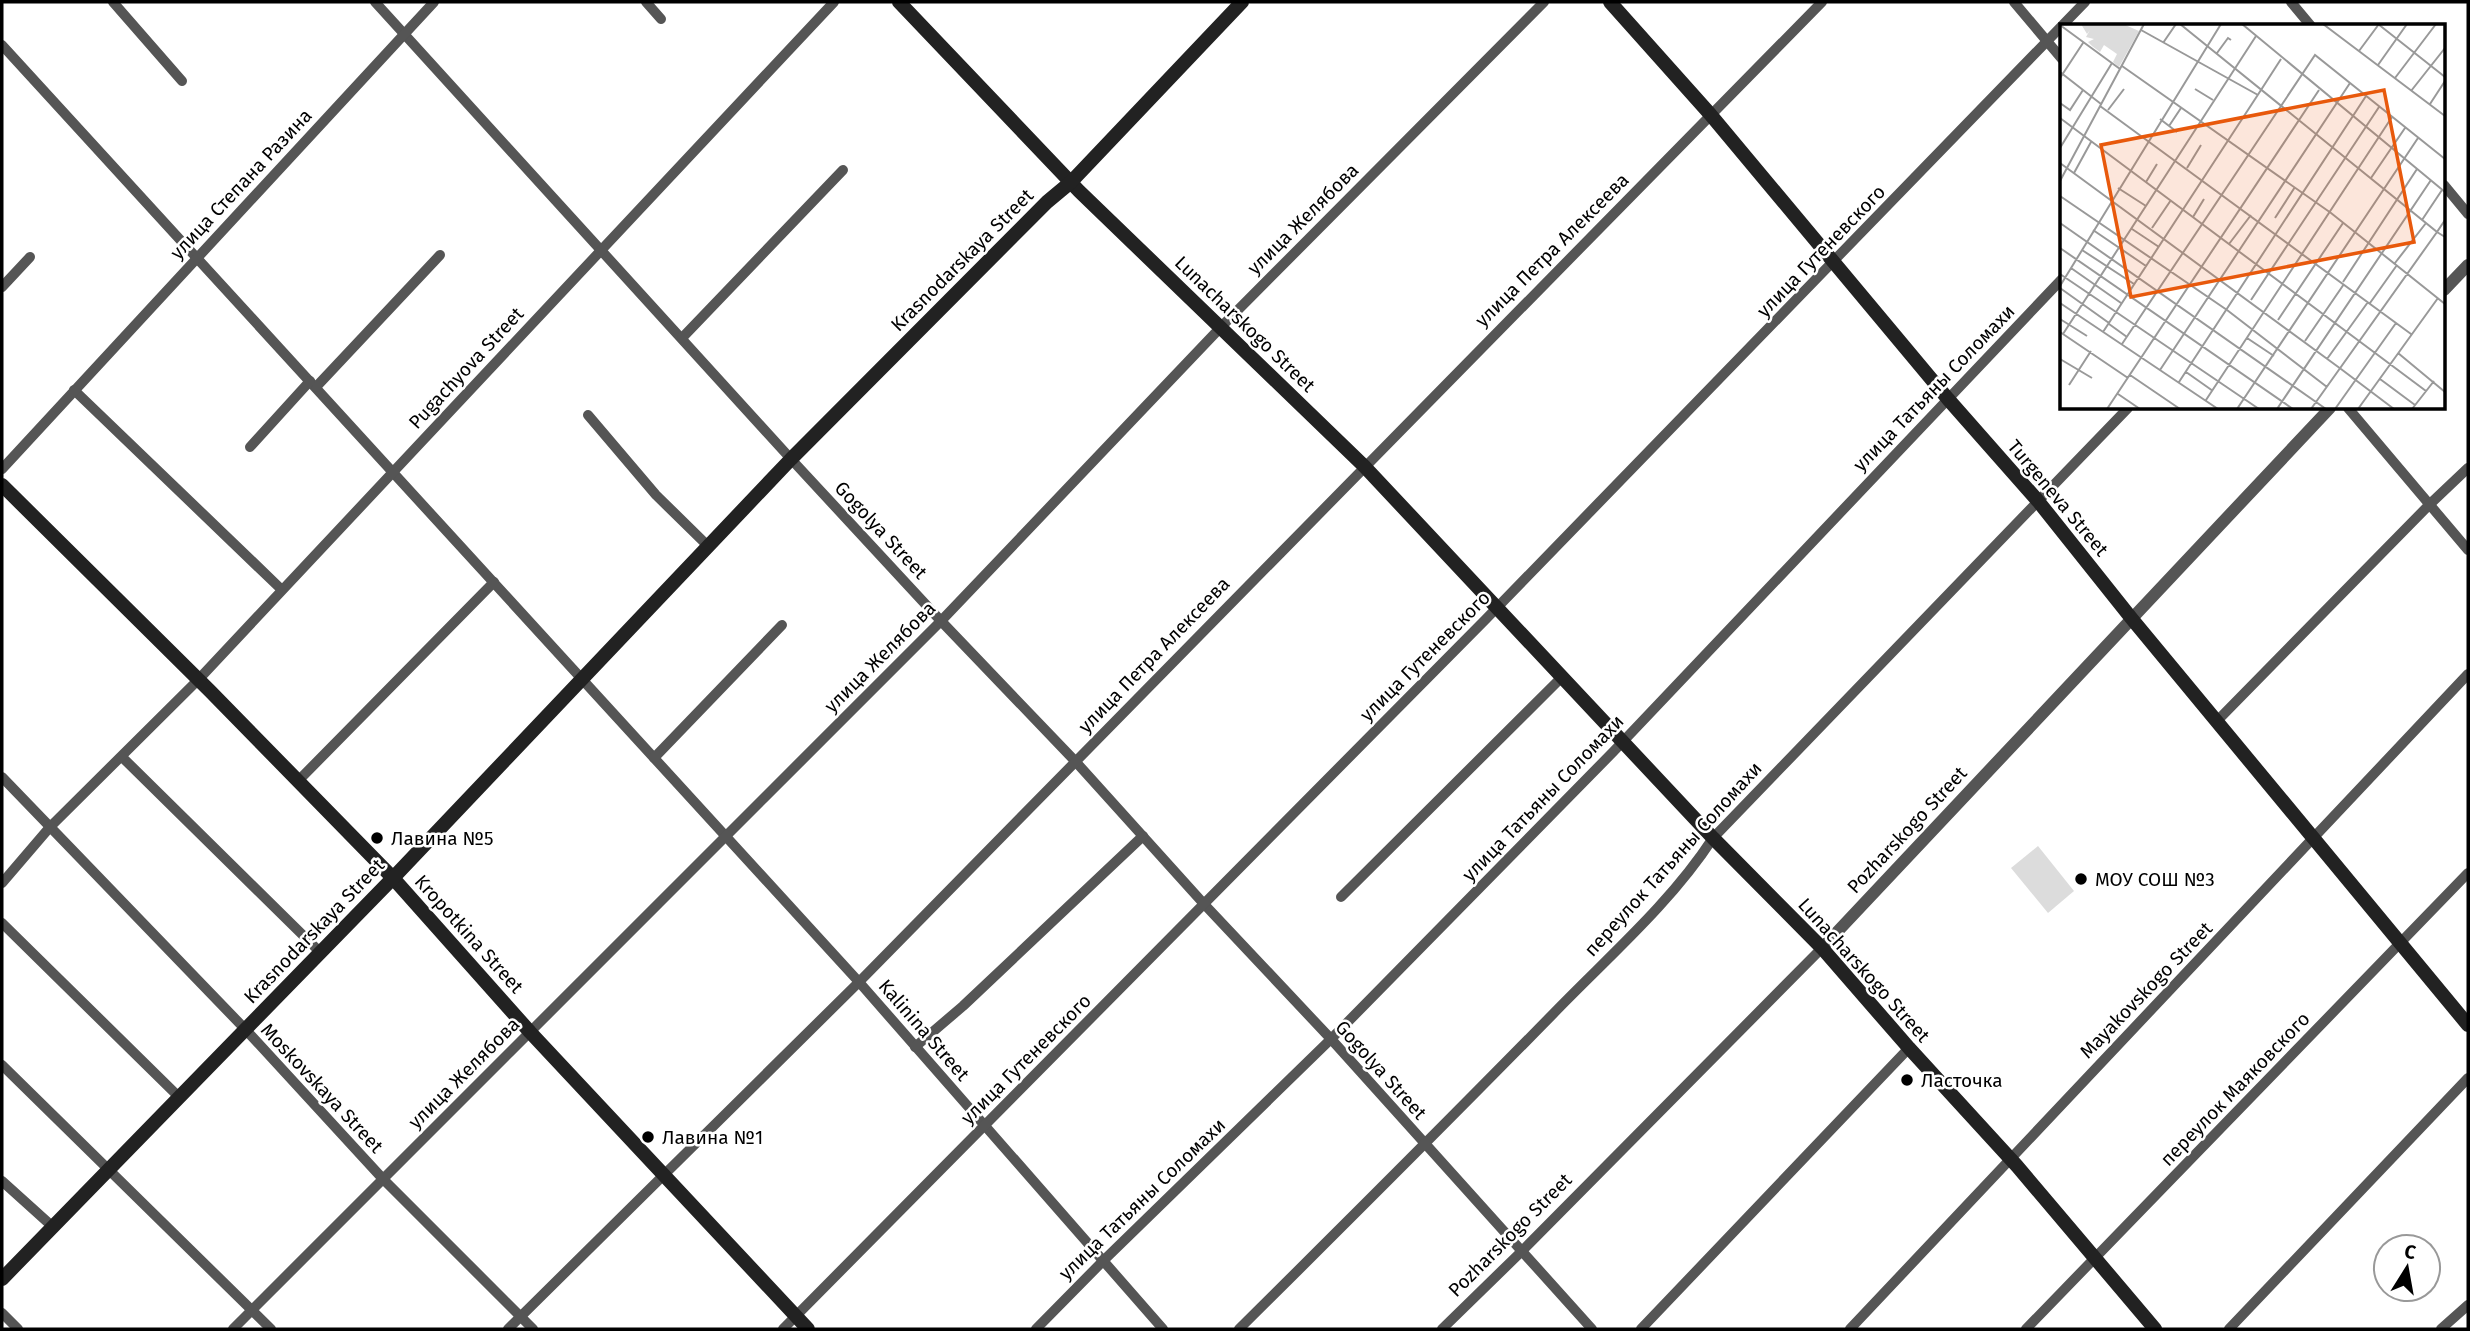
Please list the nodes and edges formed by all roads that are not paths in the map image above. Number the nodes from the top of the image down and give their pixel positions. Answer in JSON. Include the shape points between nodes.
{"nodes":[{"id":1,"x":113,"y":2,"type":"edge"},
{"id":2,"x":375,"y":2,"type":"edge"},
{"id":3,"x":434,"y":2,"type":"edge"},
{"id":4,"x":646,"y":2,"type":"edge"},
{"id":5,"x":834,"y":2,"type":"edge"},
{"id":6,"x":900,"y":2,"type":"edge"},
{"id":7,"x":1242,"y":2,"type":"edge"},
{"id":8,"x":1544,"y":2,"type":"edge"},
{"id":9,"x":1610,"y":2,"type":"edge"},
{"id":10,"x":1822,"y":2,"type":"edge"},
{"id":11,"x":2014,"y":2,"type":"edge"},
{"id":12,"x":2085,"y":2,"type":"edge"},
{"id":13,"x":2291,"y":2,"type":"edge"},
{"id":14,"x":661,"y":19,"type":"dead end"},
{"id":15,"x":2064,"y":24,"type":"edge"},
{"id":16,"x":2308,"y":24,"type":"edge"},
{"id":17,"x":2060,"y":28,"type":"edge"},
{"id":18,"x":404,"y":35,"type":"junction"},
{"id":19,"x":2048,"y":41,"type":"junction"},
{"id":20,"x":2,"y":45,"type":"edge"},
{"id":21,"x":2060,"y":56,"type":"edge"},
{"id":22,"x":182,"y":81,"type":"dead end"},
{"id":23,"x":1710,"y":114,"type":"junction"},
{"id":24,"x":843,"y":170,"type":"dead end"},
{"id":25,"x":1071,"y":182,"type":"junction"},
{"id":26,"x":2446,"y":188,"type":"edge"},
{"id":27,"x":2468,"y":214,"type":"edge"},
{"id":28,"x":601,"y":249,"type":"junction"},
{"id":29,"x":440,"y":255,"type":"dead end"},
{"id":30,"x":30,"y":257,"type":"dead end"},
{"id":31,"x":196,"y":257,"type":"junction"},
{"id":32,"x":1835,"y":262,"type":"junction"},
{"id":33,"x":2468,"y":265,"type":"edge"},
{"id":34,"x":2060,"y":281,"type":"edge"},
{"id":35,"x":2,"y":287,"type":"edge"},
{"id":36,"x":2446,"y":288,"type":"edge"},
{"id":37,"x":1221,"y":327,"type":"junction"},
{"id":38,"x":682,"y":338,"type":"junction"},
{"id":39,"x":313,"y":384,"type":"junction"},
{"id":40,"x":74,"y":390,"type":"junction"},
{"id":41,"x":1948,"y":399,"type":"junction"},
{"id":42,"x":2126,"y":410,"type":"edge"},
{"id":43,"x":2328,"y":410,"type":"edge"},
{"id":44,"x":2350,"y":410,"type":"edge"},
{"id":45,"x":588,"y":415,"type":"dead end"},
{"id":46,"x":250,"y":447,"type":"dead end"},
{"id":47,"x":791,"y":459,"type":"junction"},
{"id":48,"x":1364,"y":466,"type":"junction"},
{"id":49,"x":2468,"y":468,"type":"edge"},
{"id":50,"x":2,"y":470,"type":"edge"},
{"id":51,"x":393,"y":472,"type":"junction"},
{"id":52,"x":2,"y":485,"type":"edge"},
{"id":53,"x":2038,"y":501,"type":"junction"},
{"id":54,"x":2430,"y":504,"type":"junction"},
{"id":55,"x":708,"y":546,"type":"junction"},
{"id":56,"x":2468,"y":550,"type":"edge"},
{"id":57,"x":494,"y":582,"type":"junction"},
{"id":58,"x":281,"y":589,"type":"junction"},
{"id":59,"x":1496,"y":609,"type":"junction"},
{"id":60,"x":2132,"y":619,"type":"junction"},
{"id":61,"x":941,"y":621,"type":"junction"},
{"id":62,"x":782,"y":625,"type":"dead end"},
{"id":63,"x":2468,"y":674,"type":"edge"},
{"id":64,"x":1562,"y":677,"type":"junction"},
{"id":65,"x":583,"y":679,"type":"junction"},
{"id":66,"x":198,"y":680,"type":"junction"},
{"id":67,"x":2217,"y":721,"type":"junction"},
{"id":68,"x":1624,"y":741,"type":"junction"},
{"id":69,"x":122,"y":757,"type":"junction"},
{"id":70,"x":654,"y":758,"type":"junction"},
{"id":71,"x":1075,"y":761,"type":"junction"},
{"id":72,"x":2,"y":777,"type":"edge"},
{"id":73,"x":298,"y":781,"type":"junction"},
{"id":74,"x":50,"y":827,"type":"junction"},
{"id":75,"x":725,"y":836,"type":"junction"},
{"id":76,"x":1143,"y":836,"type":"junction"},
{"id":77,"x":1713,"y":838,"type":"junction"},
{"id":78,"x":2314,"y":839,"type":"junction"},
{"id":79,"x":2468,"y":873,"type":"edge"},
{"id":80,"x":393,"y":878,"type":"junction"},
{"id":81,"x":2,"y":883,"type":"edge"},
{"id":82,"x":1340,"y":897,"type":"dead end"},
{"id":83,"x":1205,"y":904,"type":"junction"},
{"id":84,"x":2,"y":923,"type":"edge"},
{"id":85,"x":2401,"y":942,"type":"junction"},
{"id":86,"x":1822,"y":948,"type":"junction"},
{"id":87,"x":321,"y":953,"type":"junction"},
{"id":88,"x":859,"y":982,"type":"junction"},
{"id":89,"x":2468,"y":1025,"type":"edge"},
{"id":90,"x":246,"y":1030,"type":"junction"},
{"id":91,"x":530,"y":1032,"type":"junction"},
{"id":92,"x":1331,"y":1039,"type":"junction"},
{"id":93,"x":915,"y":1047,"type":"junction"},
{"id":94,"x":1909,"y":1048,"type":"junction"},
{"id":95,"x":2,"y":1065,"type":"edge"},
{"id":96,"x":2468,"y":1078,"type":"edge"},
{"id":97,"x":180,"y":1098,"type":"junction"},
{"id":98,"x":984,"y":1127,"type":"junction"},
{"id":99,"x":1425,"y":1145,"type":"junction"},
{"id":100,"x":2010,"y":1158,"type":"junction"},
{"id":101,"x":110,"y":1170,"type":"junction"},
{"id":102,"x":665,"y":1174,"type":"junction"},
{"id":103,"x":383,"y":1179,"type":"junction"},
{"id":104,"x":2,"y":1181,"type":"edge"},
{"id":105,"x":53,"y":1227,"type":"junction"},
{"id":106,"x":1522,"y":1251,"type":"junction"},
{"id":107,"x":2095,"y":1258,"type":"junction"},
{"id":108,"x":1103,"y":1261,"type":"junction"},
{"id":109,"x":2,"y":1279,"type":"edge"},
{"id":110,"x":2468,"y":1305,"type":"edge"},
{"id":111,"x":252,"y":1310,"type":"junction"},
{"id":112,"x":2,"y":1313,"type":"edge"},
{"id":113,"x":796,"y":1316,"type":"junction"},
{"id":114,"x":521,"y":1317,"type":"junction"},
{"id":115,"x":18,"y":1329,"type":"edge"},
{"id":116,"x":233,"y":1329,"type":"edge"},
{"id":117,"x":271,"y":1329,"type":"edge"},
{"id":118,"x":508,"y":1329,"type":"edge"},
{"id":119,"x":533,"y":1329,"type":"edge"},
{"id":120,"x":783,"y":1329,"type":"edge"},
{"id":121,"x":808,"y":1329,"type":"edge"},
{"id":122,"x":1036,"y":1329,"type":"edge"},
{"id":123,"x":1163,"y":1329,"type":"edge"},
{"id":124,"x":1239,"y":1329,"type":"edge"},
{"id":125,"x":1442,"y":1329,"type":"edge"},
{"id":126,"x":1592,"y":1329,"type":"edge"},
{"id":127,"x":1641,"y":1329,"type":"edge"},
{"id":128,"x":1850,"y":1329,"type":"edge"},
{"id":129,"x":2026,"y":1329,"type":"edge"},
{"id":130,"x":2155,"y":1329,"type":"edge"},
{"id":131,"x":2230,"y":1329,"type":"edge"},
{"id":132,"x":2441,"y":1329,"type":"edge"}],
"edges":[{"from":1,"to":22,"type":"street"},
{"from":2,"to":18,"type":"street","name":"Gogolya Street"},
{"from":3,"to":18,"type":"street","name":"улица Степана Разина"},
{"from":4,"to":14,"type":"street"},
{"from":5,"to":28,"type":"street","name":"Pugachyova Street"},
{"from":6,"to":25,"type":"main road","name":"Lunacharskogo Street"},
{"from":7,"to":25,"type":"main road","name":"Krasnodarskaya Street"},
{"from":8,"to":37,"type":"street","name":"улица Желябова"},
{"from":9,"to":23,"type":"main road","name":"Turgeneva Street"},
{"from":10,"to":23,"type":"street","name":"улица Петра Алексеева"},
{"from":11,"to":19,"type":"street"},
{"from":12,"to":15,"type":"street","name":"улица Гутеневского"},
{"from":13,"to":16,"type":"street"},
{"from":17,"to":19,"type":"street","name":"улица Гутеневского"},
{"from":18,"to":28,"type":"street","name":"Gogolya Street"},
{"from":18,"to":31,"type":"street","name":"улица Степана Разина"},
{"from":19,"to":21,"type":"street"},
{"from":19,"to":32,"type":"street","name":"улица Гутеневского"},
{"from":20,"to":31,"type":"street","name":"Kalinina Street"},
{"from":23,"to":32,"type":"main road","name":"Turgeneva Street"},
{"from":23,"to":48,"type":"street","name":"улица Петра Алексеева"},
{"from":24,"to":38,"type":"street"},
{"from":25,"to":37,"type":"main road","name":"Lunacharskogo Street"},
{"from":25,"to":47,"type":"main road","name":"Krasnodarskaya Street"},
{"from":26,"to":27,"type":"street"},
{"from":28,"to":38,"type":"street","name":"Gogolya Street"},
{"from":28,"to":51,"type":"street","name":"Pugachyova Street"},
{"from":29,"to":39,"type":"street"},
{"from":30,"to":35,"type":"street"},
{"from":31,"to":39,"type":"street","name":"Kalinina Street"},
{"from":31,"to":40,"type":"street","name":"улица Степана Разина"},
{"from":32,"to":41,"type":"main road","name":"Turgeneva Street"},
{"from":32,"to":59,"type":"street","name":"улица Гутеневского"},
{"from":33,"to":36,"type":"street"},
{"from":34,"to":41,"type":"street","name":"улица Татьяны Соломахи"},
{"from":37,"to":48,"type":"main road","name":"Lunacharskogo Street"},
{"from":37,"to":61,"type":"street","name":"улица Желябова"},
{"from":38,"to":47,"type":"street","name":"Gogolya Street"},
{"from":39,"to":46,"type":"street"},
{"from":39,"to":51,"type":"street","name":"Kalinina Street"},
{"from":40,"to":50,"type":"street","name":"улица Степана Разина"},
{"from":40,"to":58,"type":"street"},
{"from":41,"to":53,"type":"main road","name":"Turgeneva Street"},
{"from":41,"to":68,"type":"street","name":"улица Татьяны Соломахи"},
{"from":42,"to":53,"type":"street","name":"переулок Татьяны Соломахи"},
{"from":43,"to":60,"type":"street","name":"Pozharskogo Street"},
{"from":44,"to":54,"type":"street"},
{"from":45,"to":55,"type":"street","via":[[656,495]]},
{"from":47,"to":55,"type":"main road","name":"Krasnodarskaya Street"},
{"from":47,"to":61,"type":"street","name":"Gogolya Street"},
{"from":48,"to":59,"type":"main road","name":"Lunacharskogo Street"},
{"from":48,"to":71,"type":"street","name":"улица Петра Алексеева"},
{"from":49,"to":54,"type":"street"},
{"from":51,"to":57,"type":"street","name":"Kalinina Street"},
{"from":51,"to":58,"type":"street","name":"Pugachyova Street"},
{"from":52,"to":66,"type":"main road","name":"Kropotkina Street"},
{"from":53,"to":60,"type":"main road","name":"Turgeneva Street"},
{"from":53,"to":77,"type":"street","name":"переулок Татьяны Соломахи"},
{"from":54,"to":56,"type":"street"},
{"from":54,"to":67,"type":"street"},
{"from":55,"to":65,"type":"main road","name":"Krasnodarskaya Street"},
{"from":57,"to":65,"type":"street","name":"Kalinina Street"},
{"from":57,"to":73,"type":"street"},
{"from":58,"to":66,"type":"street","name":"Pugachyova Street"},
{"from":59,"to":64,"type":"main road","name":"Lunacharskogo Street"},
{"from":59,"to":83,"type":"street","name":"улица Гутеневского"},
{"from":60,"to":67,"type":"main road","name":"Turgeneva Street"},
{"from":60,"to":86,"type":"street","name":"Pozharskogo Street"},
{"from":61,"to":71,"type":"street","name":"Gogolya Street"},
{"from":61,"to":75,"type":"street","name":"улица Желябова"},
{"from":62,"to":70,"type":"street"},
{"from":63,"to":78,"type":"street","name":"Mayakovskogo Street"},
{"from":64,"to":68,"type":"main road","name":"Lunacharskogo Street"},
{"from":64,"to":82,"type":"street"},
{"from":65,"to":70,"type":"street","name":"Kalinina Street"},
{"from":65,"to":80,"type":"main road","name":"Krasnodarskaya Street"},
{"from":66,"to":69,"type":"street","name":"Pugachyova Street"},
{"from":66,"to":73,"type":"main road","name":"Kropotkina Street"},
{"from":67,"to":78,"type":"main road","name":"Turgeneva Street"},
{"from":68,"to":77,"type":"main road","name":"Lunacharskogo Street"},
{"from":68,"to":92,"type":"street","name":"улица Татьяны Соломахи"},
{"from":69,"to":74,"type":"street","name":"Pugachyova Street"},
{"from":69,"to":87,"type":"street"},
{"from":70,"to":75,"type":"street","name":"Kalinina Street"},
{"from":71,"to":76,"type":"street","name":"Gogolya Street"},
{"from":71,"to":88,"type":"street","name":"улица Петра Алексеева"},
{"from":72,"to":74,"type":"street","name":"Moskovskaya Street"},
{"from":73,"to":80,"type":"main road","name":"Kropotkina Street"},
{"from":74,"to":81,"type":"street","name":"Pugachyova Street"},
{"from":74,"to":90,"type":"street","name":"Moskovskaya Street"},
{"from":75,"to":88,"type":"street","name":"Kalinina Street"},
{"from":75,"to":91,"type":"street","name":"улица Желябова"},
{"from":76,"to":83,"type":"street","name":"Gogolya Street"},
{"from":76,"to":93,"type":"street"},
{"from":77,"to":86,"type":"main road","name":"Lunacharskogo Street"},
{"from":77,"to":99,"type":"street","name":"переулок Татьяны Соломахи","via":[[1650,915]]},
{"from":78,"to":85,"type":"main road","name":"Turgeneva Street"},
{"from":78,"to":100,"type":"street","name":"Mayakovskogo Street"},
{"from":79,"to":85,"type":"street","name":"переулок Маяковского"},
{"from":80,"to":87,"type":"main road","name":"Krasnodarskaya Street"},
{"from":80,"to":91,"type":"main road","name":"Kropotkina Street"},
{"from":83,"to":92,"type":"street","name":"Gogolya Street"},
{"from":83,"to":98,"type":"street","name":"улица Гутеневского"},
{"from":84,"to":97,"type":"street"},
{"from":85,"to":89,"type":"main road","name":"Turgeneva Street"},
{"from":85,"to":107,"type":"street","name":"переулок Маяковского"},
{"from":86,"to":94,"type":"main road","name":"Lunacharskogo Street"},
{"from":86,"to":106,"type":"street","name":"Pozharskogo Street"},
{"from":87,"to":90,"type":"main road","name":"Krasnodarskaya Street"},
{"from":88,"to":93,"type":"street","name":"Kalinina Street"},
{"from":88,"to":102,"type":"street","name":"улица Петра Алексеева"},
{"from":90,"to":97,"type":"main road","name":"Krasnodarskaya Street"},
{"from":90,"to":103,"type":"street","name":"Moskovskaya Street"},
{"from":91,"to":102,"type":"main road","name":"Kropotkina Street"},
{"from":91,"to":103,"type":"street","name":"улица Желябова"},
{"from":92,"to":99,"type":"street","name":"Gogolya Street"},
{"from":92,"to":108,"type":"street","name":"улица Татьяны Соломахи"},
{"from":93,"to":98,"type":"street","name":"Kalinina Street"},
{"from":94,"to":100,"type":"main road","name":"Lunacharskogo Street"},
{"from":94,"to":127,"type":"street"},
{"from":95,"to":101,"type":"street"},
{"from":96,"to":131,"type":"street"},
{"from":97,"to":101,"type":"main road","name":"Krasnodarskaya Street"},
{"from":98,"to":108,"type":"street","name":"Kalinina Street"},
{"from":98,"to":113,"type":"street","name":"улица Гутеневского"},
{"from":99,"to":106,"type":"street","name":"Gogolya Street"},
{"from":99,"to":124,"type":"street","name":"переулок Татьяны Соломахи"},
{"from":100,"to":107,"type":"main road","name":"Lunacharskogo Street"},
{"from":100,"to":128,"type":"street","name":"Mayakovskogo Street"},
{"from":101,"to":105,"type":"main road","name":"Krasnodarskaya Street"},
{"from":101,"to":111,"type":"street"},
{"from":102,"to":113,"type":"main road","name":"Kropotkina Street"},
{"from":102,"to":114,"type":"street","name":"улица Петра Алексеева"},
{"from":103,"to":111,"type":"street","name":"улица Желябова"},
{"from":103,"to":114,"type":"street","name":"Moskovskaya Street"},
{"from":104,"to":105,"type":"street"},
{"from":105,"to":109,"type":"main road","name":"Krasnodarskaya Street"},
{"from":106,"to":125,"type":"street","name":"Pozharskogo Street"},
{"from":106,"to":126,"type":"street","name":"Gogolya Street"},
{"from":107,"to":129,"type":"street","name":"переулок Маяковского"},
{"from":107,"to":130,"type":"main road","name":"Lunacharskogo Street"},
{"from":108,"to":122,"type":"street","name":"улица Татьяны Соломахи"},
{"from":108,"to":123,"type":"street","name":"Kalinina Street"},
{"from":110,"to":132,"type":"street"},
{"from":111,"to":116,"type":"street","name":"улица Желябова"},
{"from":111,"to":117,"type":"street"},
{"from":112,"to":115,"type":"street"},
{"from":113,"to":120,"type":"street","name":"улица Гутеневского"},
{"from":113,"to":121,"type":"main road","name":"Kropotkina Street"},
{"from":114,"to":118,"type":"street","name":"улица Петра Алексеева"},
{"from":114,"to":119,"type":"street","name":"Moskovskaya Street"}]}
